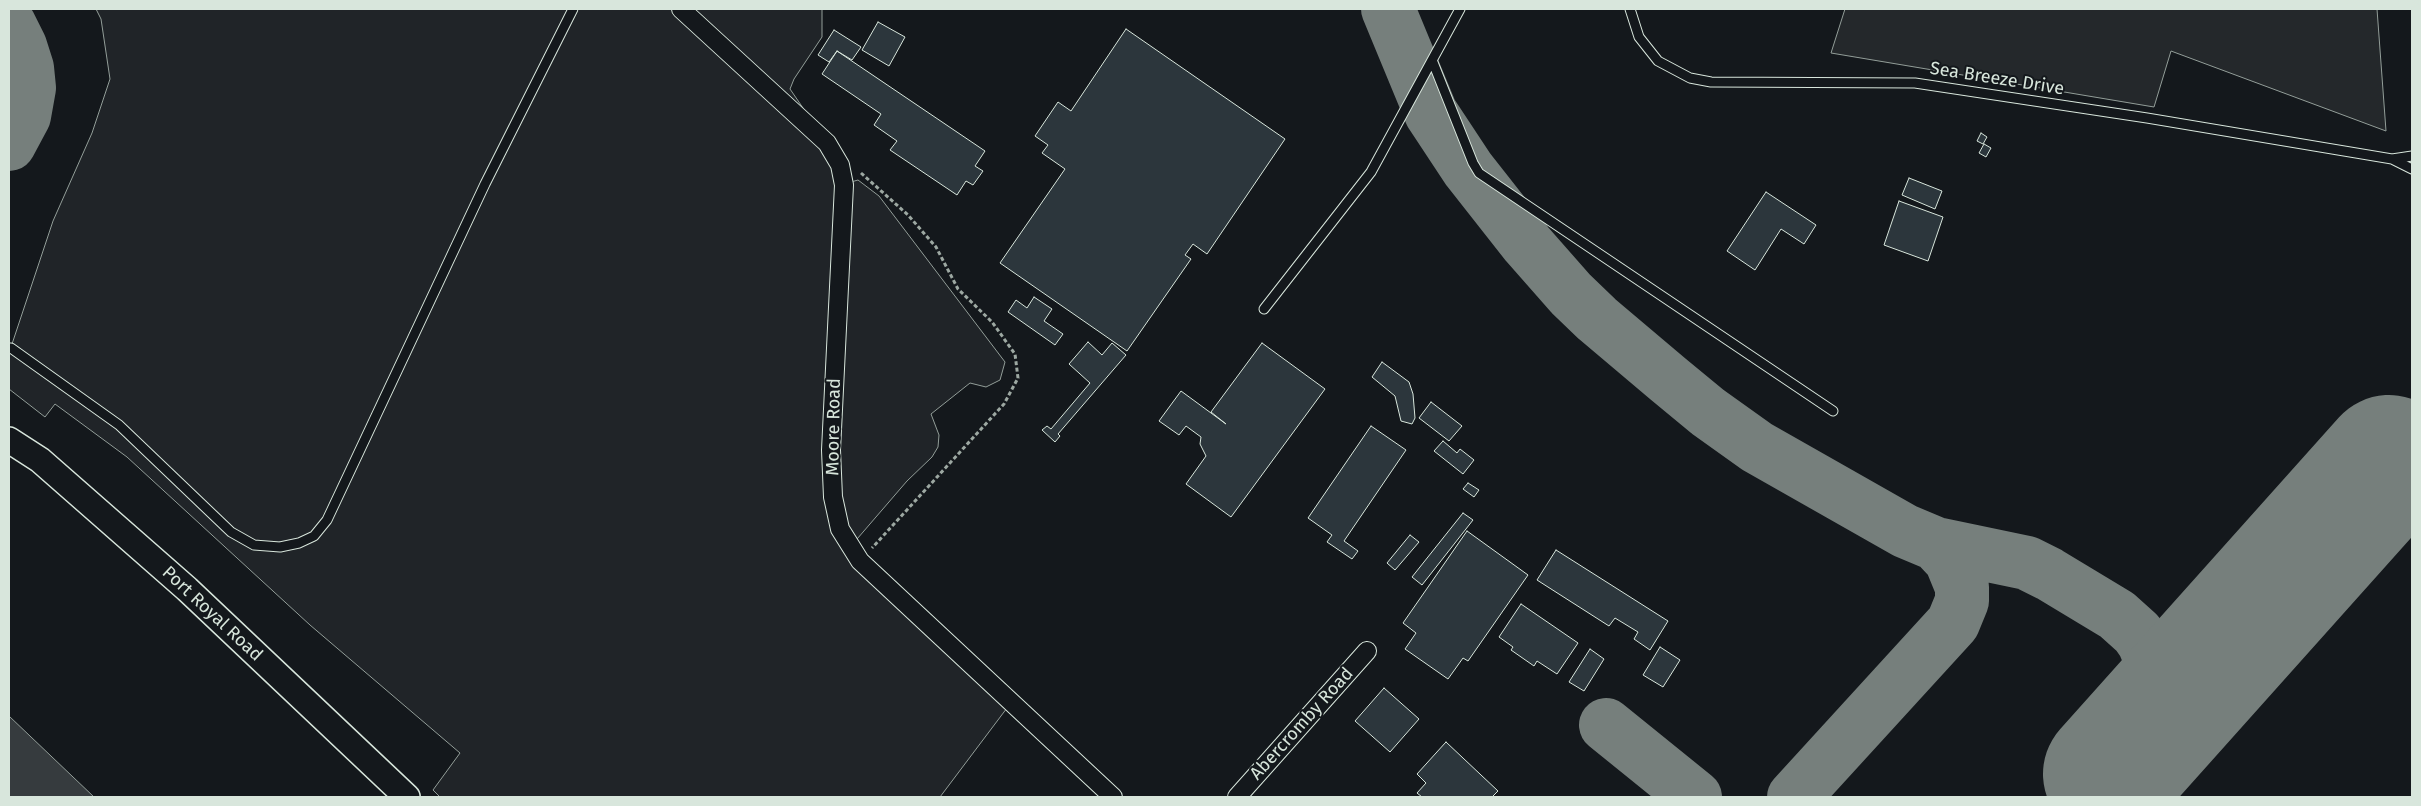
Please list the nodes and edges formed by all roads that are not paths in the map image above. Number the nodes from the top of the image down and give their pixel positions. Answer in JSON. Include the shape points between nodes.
{"nodes":[{"id":1,"x":573,"y":9,"type":"edge"},
{"id":2,"x":681,"y":9,"type":"edge"},
{"id":3,"x":1460,"y":9,"type":"edge"},
{"id":4,"x":1630,"y":9,"type":"edge"},
{"id":5,"x":1432,"y":60,"type":"junction"},
{"id":6,"x":2412,"y":156,"type":"edge"},
{"id":7,"x":2392,"y":159,"type":"junction"},
{"id":8,"x":2412,"y":169,"type":"edge"},
{"id":9,"x":1264,"y":309,"type":"dead end"},
{"id":10,"x":11,"y":348,"type":"dead end"},
{"id":11,"x":1833,"y":412,"type":"dead end"},
{"id":12,"x":9,"y":440,"type":"edge"},
{"id":13,"x":1367,"y":651,"type":"dead end"},
{"id":14,"x":407,"y":797,"type":"edge"},
{"id":15,"x":1112,"y":797,"type":"edge"},
{"id":16,"x":1237,"y":797,"type":"edge"}],
"edges":[{"from":1,"to":10,"type":"lane","via":[[485,184],[327,520],[314,536],[280,547],[254,545],[231,532],[119,425]]},
{"from":2,"to":15,"type":"street","name":"Moore Road","via":[[827,143],[840,165],[844,185],[831,450],[840,529],[860,561]]},
{"from":3,"to":5,"type":"lane"},
{"from":4,"to":7,"type":"lane","name":"Sea Breeze Drive","via":[[1638,37],[1658,61],[1690,78],[1711,82],[1914,83]]},
{"from":5,"to":9,"type":"lane","via":[[1371,172]]},
{"from":5,"to":11,"type":"lane","via":[[1479,172]]},
{"from":6,"to":7,"type":"lane","name":"Sea Breeze Drive"},
{"from":7,"to":8,"type":"lane","name":"Sea Breeze Drive"},
{"from":12,"to":14,"type":"main road","name":"Port Royal Road","via":[[40,460],[186,589]]},
{"from":13,"to":16,"type":"street","name":"Abercromby Road"}]}
